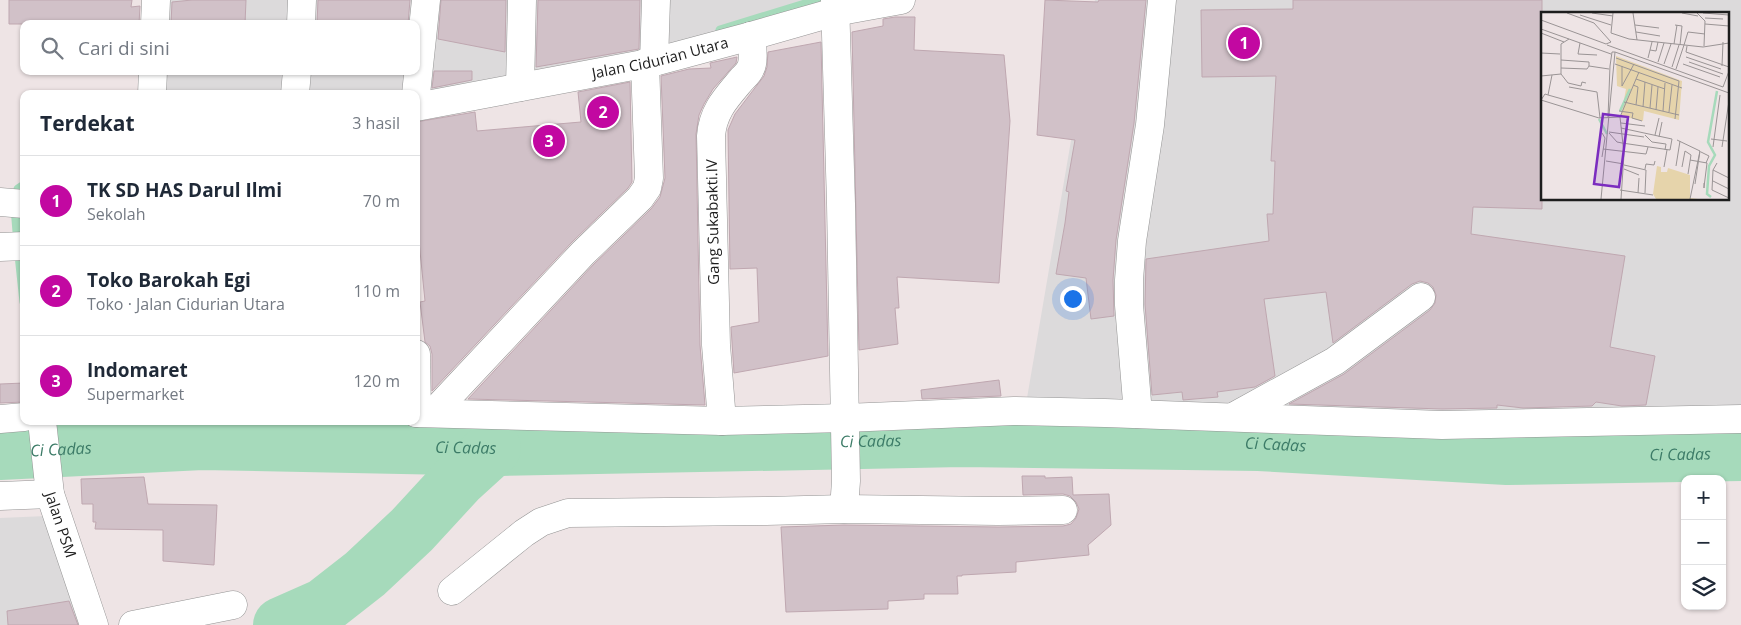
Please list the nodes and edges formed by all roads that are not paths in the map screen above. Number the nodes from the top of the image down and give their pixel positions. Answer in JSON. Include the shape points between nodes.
{"nodes":[{"id":1,"x":156,"y":0,"type":"edge"},
{"id":2,"x":302,"y":0,"type":"edge"},
{"id":3,"x":426,"y":0,"type":"edge"},
{"id":4,"x":522,"y":0,"type":"edge"},
{"id":5,"x":656,"y":0,"type":"edge"},
{"id":6,"x":901,"y":0,"type":"edge"},
{"id":7,"x":1162,"y":0,"type":"edge"},
{"id":8,"x":835,"y":6,"type":"edge"},
{"id":9,"x":156,"y":20,"type":"edge"},
{"id":10,"x":300,"y":20,"type":"edge"},
{"id":11,"x":751,"y":36,"type":"junction"},
{"id":12,"x":420,"y":56,"type":"edge"},
{"id":13,"x":649,"y":63,"type":"junction"},
{"id":14,"x":153,"y":75,"type":"edge"},
{"id":15,"x":297,"y":75,"type":"edge"},
{"id":16,"x":418,"y":75,"type":"edge"},
{"id":17,"x":520,"y":87,"type":"junction"},
{"id":18,"x":152,"y":90,"type":"edge"},
{"id":19,"x":296,"y":90,"type":"edge"},
{"id":20,"x":416,"y":90,"type":"edge"},
{"id":21,"x":420,"y":106,"type":"edge"},
{"id":22,"x":20,"y":246,"type":"edge"},
{"id":23,"x":0,"y":247,"type":"edge"},
{"id":24,"x":1421,"y":297,"type":"dead end"},
{"id":25,"x":420,"y":393,"type":"edge"},
{"id":26,"x":422,"y":413,"type":"edge"},
{"id":27,"x":1138,"y":414,"type":"junction"},
{"id":28,"x":1233,"y":417,"type":"junction"},
{"id":29,"x":0,"y":419,"type":"edge"},
{"id":30,"x":1741,"y":419,"type":"edge"},
{"id":31,"x":20,"y":421,"type":"edge"},
{"id":32,"x":722,"y":421,"type":"junction"},
{"id":33,"x":37,"y":425,"type":"edge"},
{"id":34,"x":845,"y":429,"type":"junction"},
{"id":35,"x":49,"y":484,"type":"junction"},
{"id":36,"x":0,"y":496,"type":"edge"},
{"id":37,"x":844,"y":509,"type":"junction"},
{"id":38,"x":1063,"y":510,"type":"dead end"},
{"id":39,"x":452,"y":591,"type":"dead end"},
{"id":40,"x":233,"y":605,"type":"dead end"},
{"id":41,"x":94,"y":625,"type":"edge"},
{"id":42,"x":133,"y":625,"type":"edge"}],
"edges":[{"from":1,"to":9,"type":"street"},
{"from":2,"to":10,"type":"street"},
{"from":3,"to":12,"type":"street"},
{"from":4,"to":17,"type":"street"},
{"from":5,"to":13,"type":"street"},
{"from":6,"to":8,"type":"street","name":"Jalan Cidurian Utara"},
{"from":7,"to":27,"type":"street","via":[[1150,125],[1129,280]]},
{"from":8,"to":11,"type":"street","name":"Jalan Cidurian Utara"},
{"from":8,"to":34,"type":"street"},
{"from":11,"to":13,"type":"street","name":"Jalan Cidurian Utara"},
{"from":11,"to":32,"type":"street","name":"Gang Sukabakti.IV","via":[[752,64],[716,114],[711,136],[716,345]]},
{"from":13,"to":17,"type":"street","name":"Jalan Cidurian Utara"},
{"from":13,"to":26,"type":"street","via":[[649,178],[644,192]]},
{"from":14,"to":18,"type":"street"},
{"from":15,"to":19,"type":"street"},
{"from":16,"to":20,"type":"street"},
{"from":17,"to":21,"type":"street","name":"Jalan Cidurian Utara"},
{"from":22,"to":23,"type":"street"},
{"from":24,"to":28,"type":"street","via":[[1335,361]]},
{"from":25,"to":26,"type":"street"},
{"from":26,"to":32,"type":"street"},
{"from":27,"to":28,"type":"street"},
{"from":27,"to":34,"type":"street","via":[[1014,411]]},
{"from":28,"to":30,"type":"street","via":[[1442,425]]},
{"from":29,"to":31,"type":"street"},
{"from":32,"to":34,"type":"street"},
{"from":33,"to":35,"type":"street","name":"Jalan PSM"},
{"from":34,"to":37,"type":"street"},
{"from":35,"to":36,"type":"street"},
{"from":35,"to":41,"type":"street","name":"Jalan PSM"},
{"from":37,"to":38,"type":"street"},
{"from":37,"to":39,"type":"street","via":[[568,512],[541,522],[524,533]]},
{"from":40,"to":42,"type":"street"}]}
